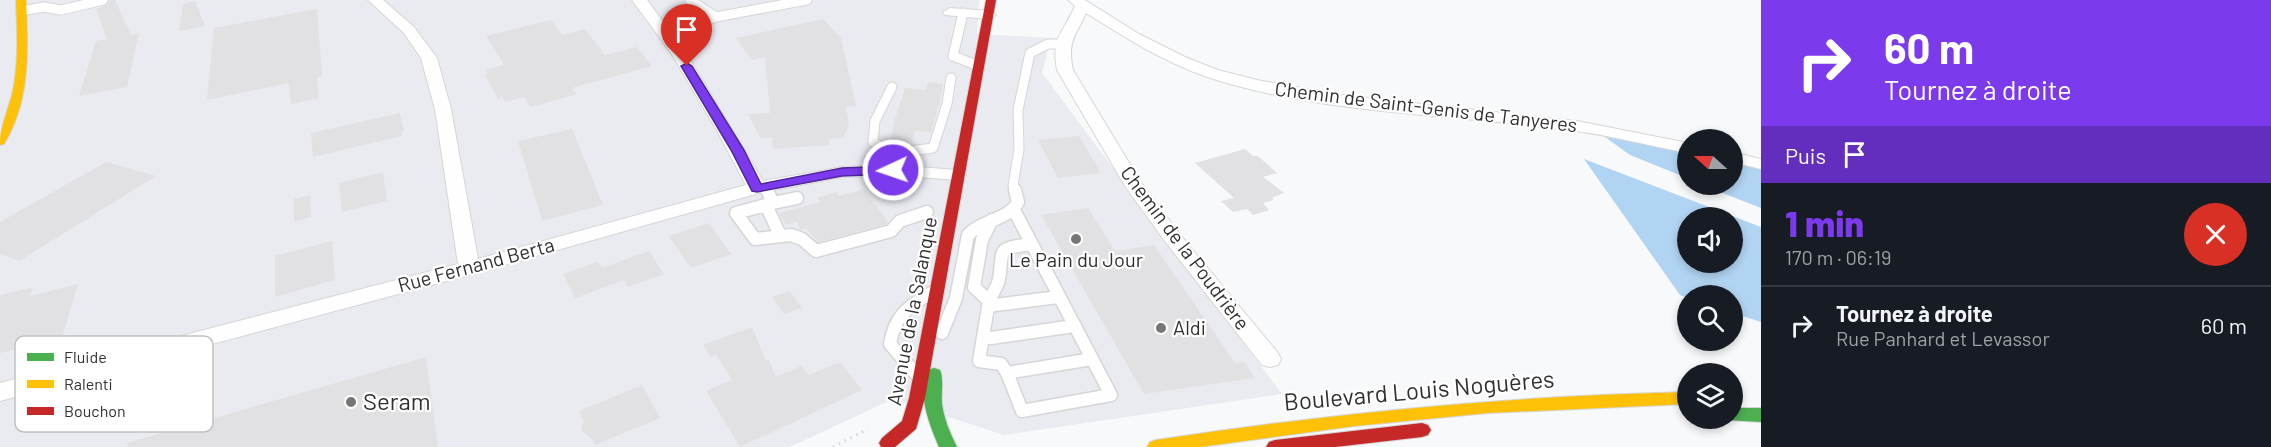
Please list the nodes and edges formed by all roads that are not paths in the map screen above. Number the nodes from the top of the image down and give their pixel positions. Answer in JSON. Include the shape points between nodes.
{"nodes":[{"id":1,"x":103,"y":0,"type":"edge"},
{"id":2,"x":375,"y":0,"type":"edge"},
{"id":3,"x":639,"y":0,"type":"edge"},
{"id":4,"x":690,"y":0,"type":"edge"},
{"id":5,"x":807,"y":0,"type":"edge"},
{"id":6,"x":991,"y":0,"type":"edge"},
{"id":7,"x":1003,"y":0,"type":"edge"},
{"id":8,"x":46,"y":3,"type":"edge"},
{"id":9,"x":1078,"y":3,"type":"edge"},
{"id":10,"x":21,"y":5,"type":"edge"},
{"id":11,"x":956,"y":13,"type":"joint"},
{"id":12,"x":989,"y":15,"type":"junction"},
{"id":13,"x":716,"y":17,"type":"junction"},
{"id":14,"x":666,"y":34,"type":"junction"},
{"id":15,"x":1062,"y":44,"type":"junction"},
{"id":16,"x":979,"y":66,"type":"junction"},
{"id":17,"x":951,"y":78,"type":"dead end"},
{"id":18,"x":892,"y":87,"type":"dead end"},
{"id":19,"x":0,"y":141,"type":"edge"},
{"id":20,"x":1677,"y":146,"type":"edge"},
{"id":21,"x":1743,"y":160,"type":"edge"},
{"id":22,"x":894,"y":161,"type":"junction"},
{"id":23,"x":1761,"y":164,"type":"edge"},
{"id":24,"x":957,"y":175,"type":"junction"},
{"id":25,"x":765,"y":196,"type":"junction"},
{"id":26,"x":797,"y":198,"type":"dead end"},
{"id":27,"x":1014,"y":210,"type":"junction"},
{"id":28,"x":927,"y":212,"type":"dead end"},
{"id":29,"x":992,"y":220,"type":"junction"},
{"id":30,"x":779,"y":233,"type":"junction"},
{"id":31,"x":1031,"y":244,"type":"junction"},
{"id":32,"x":470,"y":267,"type":"junction"},
{"id":33,"x":936,"y":290,"type":"junction"},
{"id":34,"x":1058,"y":297,"type":"junction"},
{"id":35,"x":989,"y":303,"type":"junction"},
{"id":36,"x":1074,"y":326,"type":"junction"},
{"id":37,"x":211,"y":336,"type":"edge"},
{"id":38,"x":941,"y":336,"type":"junction"},
{"id":39,"x":982,"y":337,"type":"junction"},
{"id":40,"x":1092,"y":359,"type":"junction"},
{"id":41,"x":1270,"y":359,"type":"dead end"},
{"id":42,"x":1007,"y":373,"type":"junction"},
{"id":43,"x":921,"y":379,"type":"junction"},
{"id":44,"x":15,"y":388,"type":"edge"},
{"id":45,"x":0,"y":392,"type":"edge"},
{"id":46,"x":1677,"y":398,"type":"edge"},
{"id":47,"x":1743,"y":415,"type":"edge"},
{"id":48,"x":1761,"y":415,"type":"edge"},
{"id":49,"x":1438,"y":428,"type":"dead end"},
{"id":50,"x":910,"y":442,"type":"dead end"},
{"id":51,"x":888,"y":443,"type":"junction"},
{"id":52,"x":873,"y":447,"type":"edge"},
{"id":53,"x":948,"y":447,"type":"edge"},
{"id":54,"x":1156,"y":447,"type":"edge"},
{"id":55,"x":1275,"y":447,"type":"edge"}],
"edges":[{"from":1,"to":8,"type":"lane","via":[[61,10]]},
{"from":2,"to":32,"type":"street","via":[[410,30],[429,58],[443,109]]},
{"from":3,"to":14,"type":"street"},
{"from":4,"to":13,"type":"lane"},
{"from":5,"to":13,"type":"lane"},
{"from":6,"to":12,"type":"main road","name":"Avenue de la Salanque"},
{"from":7,"to":38,"type":"main road","name":"Avenue de la Salanque"},
{"from":8,"to":10,"type":"lane"},
{"from":9,"to":15,"type":"street"},
{"from":9,"to":20,"type":"street","name":"Chemin de Saint-Genis de Tanyeres","via":[[1180,60],[1256,85],[1341,100],[1577,126]]},
{"from":10,"to":19,"type":"main road","via":[[20,98]]},
{"from":11,"to":12,"type":"street"},
{"from":11,"to":16,"type":"lane","via":[[953,56]]},
{"from":12,"to":16,"type":"main road","name":"Avenue de la Salanque"},
{"from":13,"to":14,"type":"lane"},
{"from":14,"to":25,"type":"street"},
{"from":15,"to":27,"type":"lane","via":[[1048,44],[1030,53],[1018,110]]},
{"from":15,"to":41,"type":"street","name":"Chemin de la Poudrière","via":[[1065,70],[1132,182]]},
{"from":16,"to":24,"type":"main road","name":"Avenue de la Salanque"},
{"from":17,"to":22,"type":"lane","via":[[950,99],[933,148]]},
{"from":18,"to":22,"type":"lane","via":[[875,121],[873,142]]},
{"from":21,"to":23,"type":"street"},
{"from":22,"to":24,"type":"street","name":"Rue Fernand Berta"},
{"from":22,"to":25,"type":"street","name":"Rue Fernand Berta","via":[[842,172]]},
{"from":24,"to":33,"type":"main road","name":"Avenue de la Salanque"},
{"from":25,"to":26,"type":"lane"},
{"from":25,"to":30,"type":"lane"},
{"from":25,"to":30,"type":"lane","via":[[736,213],[755,239]]},
{"from":25,"to":32,"type":"street","name":"Rue Fernand Berta"},
{"from":27,"to":29,"type":"lane"},
{"from":27,"to":31,"type":"lane"},
{"from":28,"to":30,"type":"lane","via":[[900,221],[891,231],[816,251],[802,238]]},
{"from":29,"to":35,"type":"lane","via":[[982,240],[974,287]]},
{"from":29,"to":38,"type":"lane","via":[[975,227],[968,235],[956,298]]},
{"from":31,"to":34,"type":"lane"},
{"from":31,"to":35,"type":"lane","via":[[1003,251],[999,281]]},
{"from":32,"to":37,"type":"street","name":"Rue Fernand Berta"},
{"from":33,"to":43,"type":"main road","name":"Avenue de la Salanque"},
{"from":33,"to":43,"type":"lane","via":[[910,305],[892,325],[890,344]]},
{"from":34,"to":35,"type":"lane"},
{"from":34,"to":36,"type":"lane"},
{"from":35,"to":39,"type":"lane"},
{"from":36,"to":39,"type":"lane"},
{"from":36,"to":40,"type":"lane"},
{"from":38,"to":53,"type":"main road","name":"Avenue de la Salanque","via":[[932,405]]},
{"from":39,"to":42,"type":"lane","via":[[979,361],[1001,364]]},
{"from":40,"to":42,"type":"lane"},
{"from":40,"to":42,"type":"lane","via":[[1111,395],[1022,411]]},
{"from":43,"to":51,"type":"main road","name":"Avenue de la Salanque","via":[[910,424]]},
{"from":44,"to":45,"type":"street","name":"Rue Fernand Berta"},
{"from":46,"to":54,"type":"main road","name":"Boulevard Louis Noguères","via":[[1590,398],[1381,414],[1269,427]]},
{"from":47,"to":48,"type":"main road"},
{"from":49,"to":55,"type":"main road","name":"Boulevard Louis Noguères"},
{"from":50,"to":51,"type":"main road"},
{"from":51,"to":52,"type":"main road"}]}
